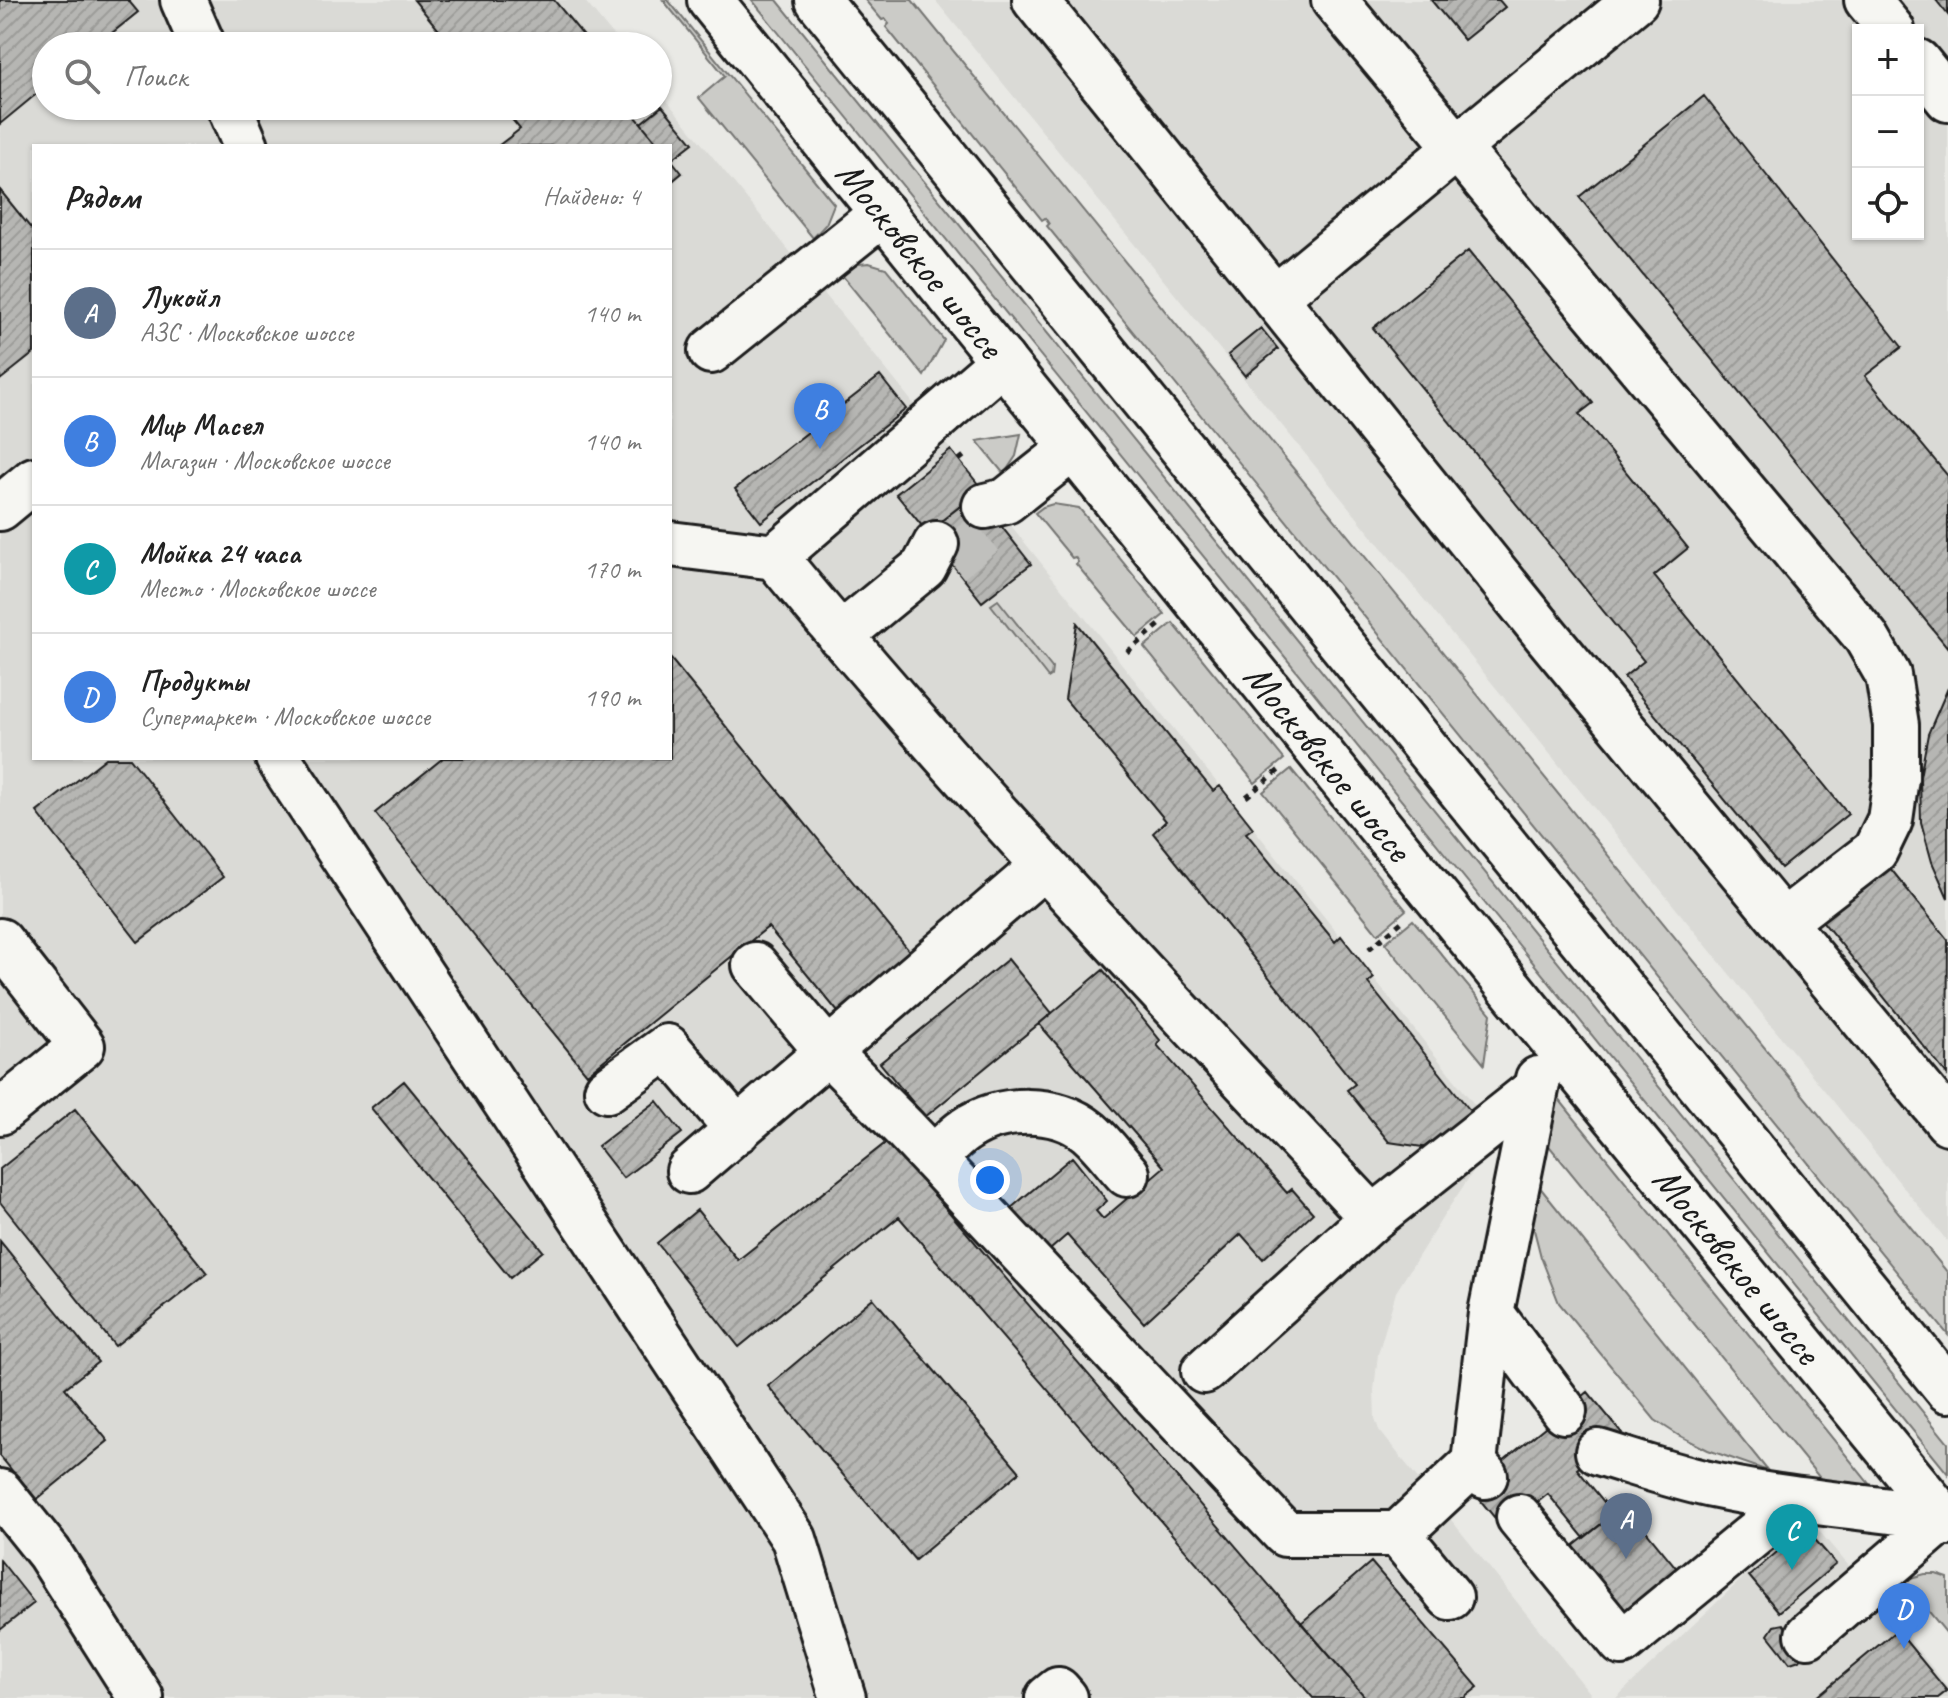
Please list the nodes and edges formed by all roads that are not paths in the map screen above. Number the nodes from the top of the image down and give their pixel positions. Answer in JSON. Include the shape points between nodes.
{"nodes":[{"id":1,"x":183,"y":0,"type":"edge"},
{"id":2,"x":710,"y":0,"type":"edge"},
{"id":3,"x":818,"y":0,"type":"edge"},
{"id":4,"x":1035,"y":0,"type":"edge"},
{"id":5,"x":1334,"y":0,"type":"edge"},
{"id":6,"x":1636,"y":0,"type":"edge"},
{"id":7,"x":1867,"y":0,"type":"edge"},
{"id":8,"x":1887,"y":24,"type":"edge"},
{"id":9,"x":197,"y":32,"type":"edge"},
{"id":10,"x":1924,"y":69,"type":"edge"},
{"id":11,"x":1948,"y":99,"type":"edge"},
{"id":12,"x":235,"y":120,"type":"edge"},
{"id":13,"x":245,"y":144,"type":"edge"},
{"id":14,"x":1457,"y":148,"type":"junction"},
{"id":15,"x":883,"y":213,"type":"junction"},
{"id":16,"x":1275,"y":298,"type":"junction"},
{"id":17,"x":711,"y":351,"type":"dead end"},
{"id":18,"x":1003,"y":361,"type":"junction"},
{"id":19,"x":1073,"y":448,"type":"junction"},
{"id":20,"x":32,"y":482,"type":"edge"},
{"id":21,"x":0,"y":508,"type":"edge"},
{"id":22,"x":997,"y":510,"type":"tunnel mouth"},
{"id":23,"x":790,"y":529,"type":"junction"},
{"id":24,"x":672,"y":544,"type":"edge"},
{"id":25,"x":937,"y":557,"type":"tunnel mouth"},
{"id":26,"x":840,"y":636,"type":"junction"},
{"id":27,"x":279,"y":760,"type":"edge"},
{"id":28,"x":1044,"y":866,"type":"junction"},
{"id":29,"x":1783,"y":922,"type":"junction"},
{"id":30,"x":0,"y":941,"type":"edge"},
{"id":31,"x":755,"y":965,"type":"dead end"},
{"id":32,"x":1547,"y":1033,"type":"junction"},
{"id":33,"x":828,"y":1052,"type":"junction"},
{"id":34,"x":1536,"y":1089,"type":"junction"},
{"id":35,"x":607,"y":1090,"type":"dead end"},
{"id":36,"x":1943,"y":1107,"type":"edge"},
{"id":37,"x":0,"y":1112,"type":"edge"},
{"id":38,"x":738,"y":1130,"type":"junction"},
{"id":39,"x":933,"y":1159,"type":"junction"},
{"id":40,"x":689,"y":1171,"type":"dead end"},
{"id":41,"x":1127,"y":1174,"type":"dead end"},
{"id":42,"x":1373,"y":1218,"type":"junction"},
{"id":43,"x":1491,"y":1313,"type":"junction"},
{"id":44,"x":1204,"y":1371,"type":"dead end"},
{"id":45,"x":1948,"y":1390,"type":"edge"},
{"id":46,"x":1564,"y":1411,"type":"dead end"},
{"id":47,"x":1598,"y":1452,"type":"dead end"},
{"id":48,"x":0,"y":1492,"type":"edge"},
{"id":49,"x":1796,"y":1500,"type":"junction"},
{"id":50,"x":1519,"y":1517,"type":"dead end"},
{"id":51,"x":1946,"y":1520,"type":"edge"},
{"id":52,"x":1398,"y":1534,"type":"junction"},
{"id":53,"x":1450,"y":1597,"type":"dead end"},
{"id":54,"x":1808,"y":1635,"type":"dead end"},
{"id":55,"x":141,"y":1698,"type":"edge"},
{"id":56,"x":843,"y":1698,"type":"edge"},
{"id":57,"x":1048,"y":1698,"type":"edge"},
{"id":58,"x":1065,"y":1698,"type":"edge"}],
"edges":[{"from":1,"to":9,"type":"main road"},
{"from":2,"to":15,"type":"main road","name":"Московское шоссе"},
{"from":3,"to":45,"type":"main road"},
{"from":4,"to":16,"type":"main road"},
{"from":5,"to":14,"type":"main road"},
{"from":6,"to":14,"type":"main road"},
{"from":7,"to":8,"type":"main road"},
{"from":10,"to":11,"type":"main road"},
{"from":12,"to":13,"type":"main road"},
{"from":14,"to":16,"type":"main road"},
{"from":14,"to":29,"type":"main road","via":[[1866,637],[1888,675],[1896,725],[1890,820],[1875,851]]},
{"from":15,"to":17,"type":"main road"},
{"from":15,"to":18,"type":"main road","name":"Московское шоссе"},
{"from":16,"to":29,"type":"main road"},
{"from":18,"to":19,"type":"main road","name":"Московское шоссе"},
{"from":18,"to":23,"type":"main road"},
{"from":19,"to":22,"type":"main road"},
{"from":19,"to":32,"type":"main road","name":"Московское шоссе"},
{"from":20,"to":21,"type":"main road"},
{"from":23,"to":24,"type":"main road"},
{"from":23,"to":26,"type":"main road"},
{"from":25,"to":26,"type":"main road"},
{"from":26,"to":28,"type":"main road"},
{"from":27,"to":56,"type":"main road","via":[[794,1539]]},
{"from":28,"to":33,"type":"main road"},
{"from":28,"to":42,"type":"main road"},
{"from":29,"to":36,"type":"main road"},
{"from":30,"to":37,"type":"main road","via":[[82,1046]]},
{"from":31,"to":33,"type":"main road"},
{"from":32,"to":34,"type":"main road"},
{"from":32,"to":51,"type":"main road","name":"Московское шоссе"},
{"from":33,"to":38,"type":"main road"},
{"from":33,"to":39,"type":"main road"},
{"from":34,"to":42,"type":"main road"},
{"from":34,"to":43,"type":"main road"},
{"from":35,"to":38,"type":"main road","via":[[667,1047]]},
{"from":38,"to":40,"type":"main road"},
{"from":39,"to":41,"type":"main road","via":[[965,1130],[992,1117],[1026,1111],[1059,1116],[1087,1131]]},
{"from":39,"to":52,"type":"main road","via":[[1285,1534]]},
{"from":42,"to":44,"type":"main road"},
{"from":43,"to":46,"type":"main road"},
{"from":43,"to":52,"type":"main road","via":[[1480,1469]]},
{"from":47,"to":49,"type":"main road","via":[[1714,1486]]},
{"from":48,"to":55,"type":"main road","via":[[49,1553]]},
{"from":49,"to":50,"type":"main road","via":[[1622,1643]]},
{"from":49,"to":51,"type":"main road"},
{"from":51,"to":54,"type":"main road"},
{"from":52,"to":53,"type":"main road"},
{"from":57,"to":58,"type":"main road","via":[[1058,1690]]}]}
